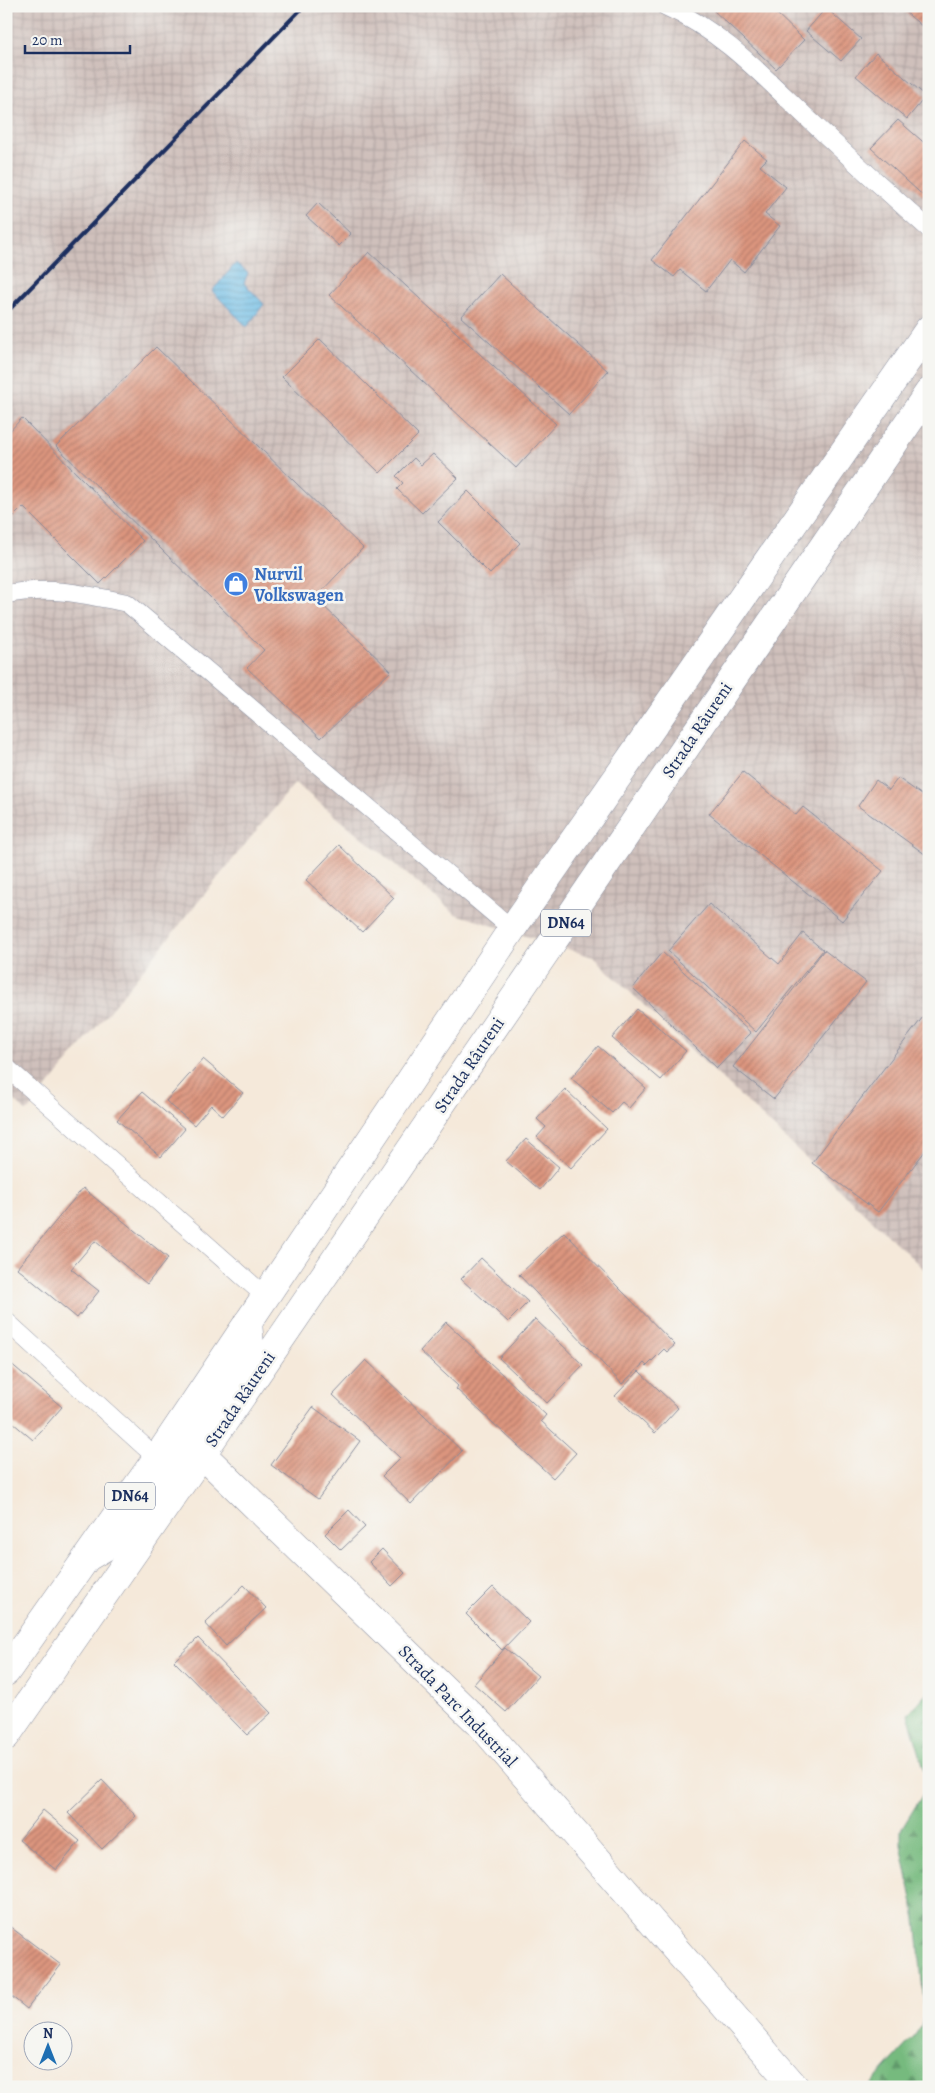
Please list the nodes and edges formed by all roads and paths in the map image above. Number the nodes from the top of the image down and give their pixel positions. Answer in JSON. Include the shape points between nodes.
{"nodes":[{"id":1,"x":665,"y":6,"type":"edge"},
{"id":2,"x":929,"y":229,"type":"edge"},
{"id":3,"x":929,"y":329,"type":"edge"},
{"id":4,"x":929,"y":392,"type":"edge"},
{"id":5,"x":6,"y":594,"type":"edge"},
{"id":6,"x":512,"y":929,"type":"junction"},
{"id":7,"x":6,"y":1067,"type":"edge"},
{"id":8,"x":265,"y":1296,"type":"junction"},
{"id":9,"x":6,"y":1321,"type":"edge"},
{"id":10,"x":248,"y":1322,"type":"junction"},
{"id":11,"x":202,"y":1454,"type":"junction"},
{"id":12,"x":157,"y":1458,"type":"junction"},
{"id":13,"x":88,"y":1557,"type":"junction"},
{"id":14,"x":6,"y":1672,"type":"edge"},
{"id":15,"x":6,"y":1736,"type":"edge"},
{"id":16,"x":795,"y":2087,"type":"edge"}],
"edges":[{"from":1,"to":2,"type":"lane","via":[[690,17],[743,56]]},
{"from":3,"to":6,"type":"main road","name":"Strada Râureni","number":"DN64"},
{"from":4,"to":11,"type":"main road","name":"Strada Râureni","number":"DN64"},
{"from":5,"to":6,"type":"lane","via":[[32,590],[78,592],[127,603]]},
{"from":6,"to":8,"type":"main road","name":"Strada Râureni","number":"DN64"},
{"from":7,"to":8,"type":"lane"},
{"from":8,"to":10,"type":"main road","name":"Strada Râureni","number":"DN64"},
{"from":9,"to":12,"type":"lane"},
{"from":10,"to":11,"type":"main road","via":[[250,1346],[196,1433]]},
{"from":10,"to":12,"type":"main road","name":"Strada Râureni","number":"DN64"},
{"from":11,"to":13,"type":"main road","via":[[181,1455],[173,1460],[122,1536]]},
{"from":11,"to":15,"type":"main road","name":"Strada Râureni","number":"DN64"},
{"from":11,"to":16,"type":"main road","name":"Strada Parc Industrial","via":[[481,1725]]},
{"from":12,"to":13,"type":"main road","name":"Strada Râureni","number":"DN64"},
{"from":13,"to":14,"type":"main road","name":"Strada Râureni","number":"DN64"}]}
